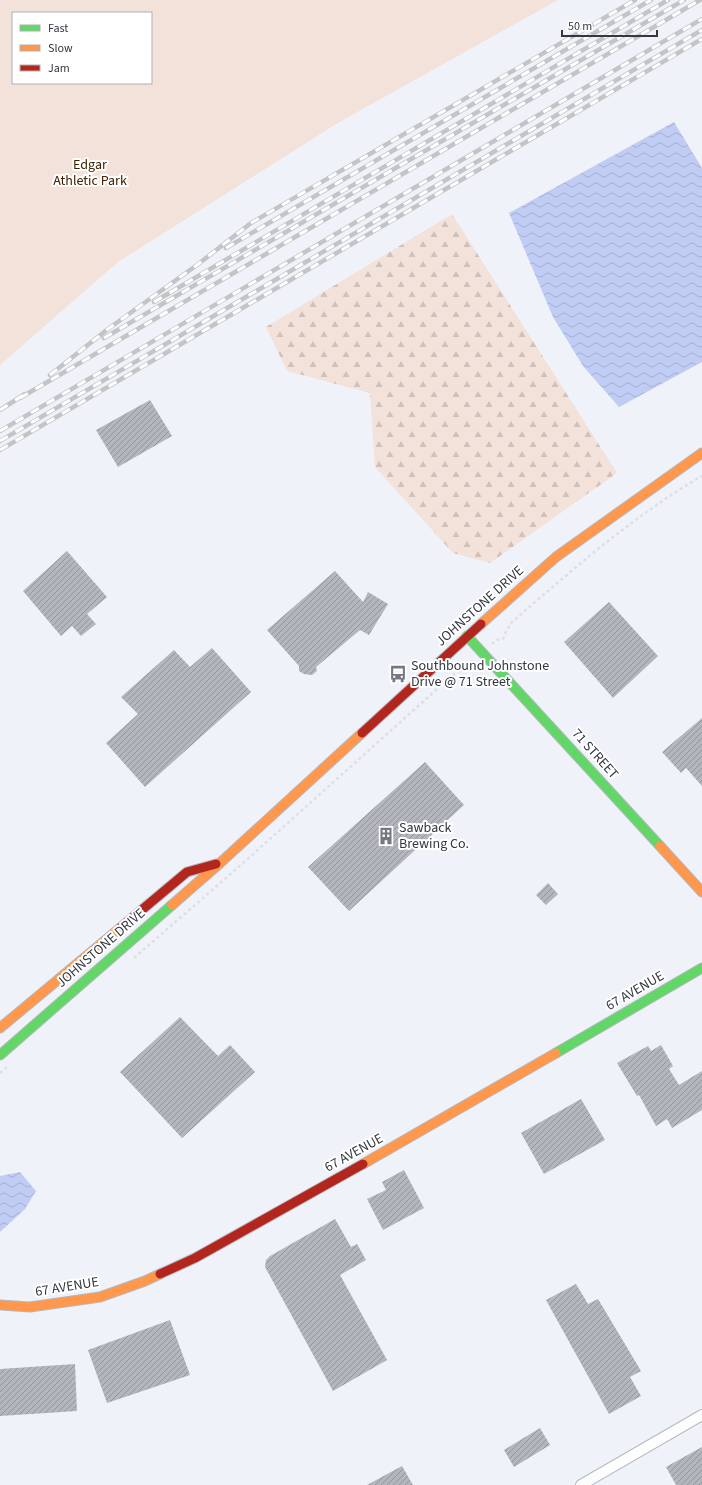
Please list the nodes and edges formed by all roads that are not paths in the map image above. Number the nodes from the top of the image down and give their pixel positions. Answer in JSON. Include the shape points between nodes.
{"nodes":[{"id":1,"x":702,"y":453,"type":"edge"},
{"id":2,"x":467,"y":636,"type":"junction"},
{"id":3,"x":220,"y":863,"type":"junction"},
{"id":4,"x":702,"y":892,"type":"edge"},
{"id":5,"x":702,"y":968,"type":"edge"},
{"id":6,"x":0,"y":1028,"type":"edge"},
{"id":7,"x":0,"y":1055,"type":"edge"},
{"id":8,"x":0,"y":1305,"type":"edge"},
{"id":9,"x":702,"y":1415,"type":"edge"},
{"id":10,"x":581,"y":1485,"type":"edge"}],
"edges":[{"from":1,"to":2,"type":"main road","name":"JOHNSTONE DRIVE","via":[[556,557]]},
{"from":2,"to":3,"type":"main road","name":"JOHNSTONE DRIVE"},
{"from":2,"to":4,"type":"main road","name":"71 STREET"},
{"from":3,"to":6,"type":"main road","name":"JOHNSTONE DRIVE","via":[[187,872]]},
{"from":3,"to":7,"type":"main road","name":"JOHNSTONE DRIVE"},
{"from":5,"to":8,"type":"main road","name":"67 AVENUE","via":[[440,1121],[195,1258],[100,1297],[30,1307]]},
{"from":9,"to":10,"type":"street"}]}
